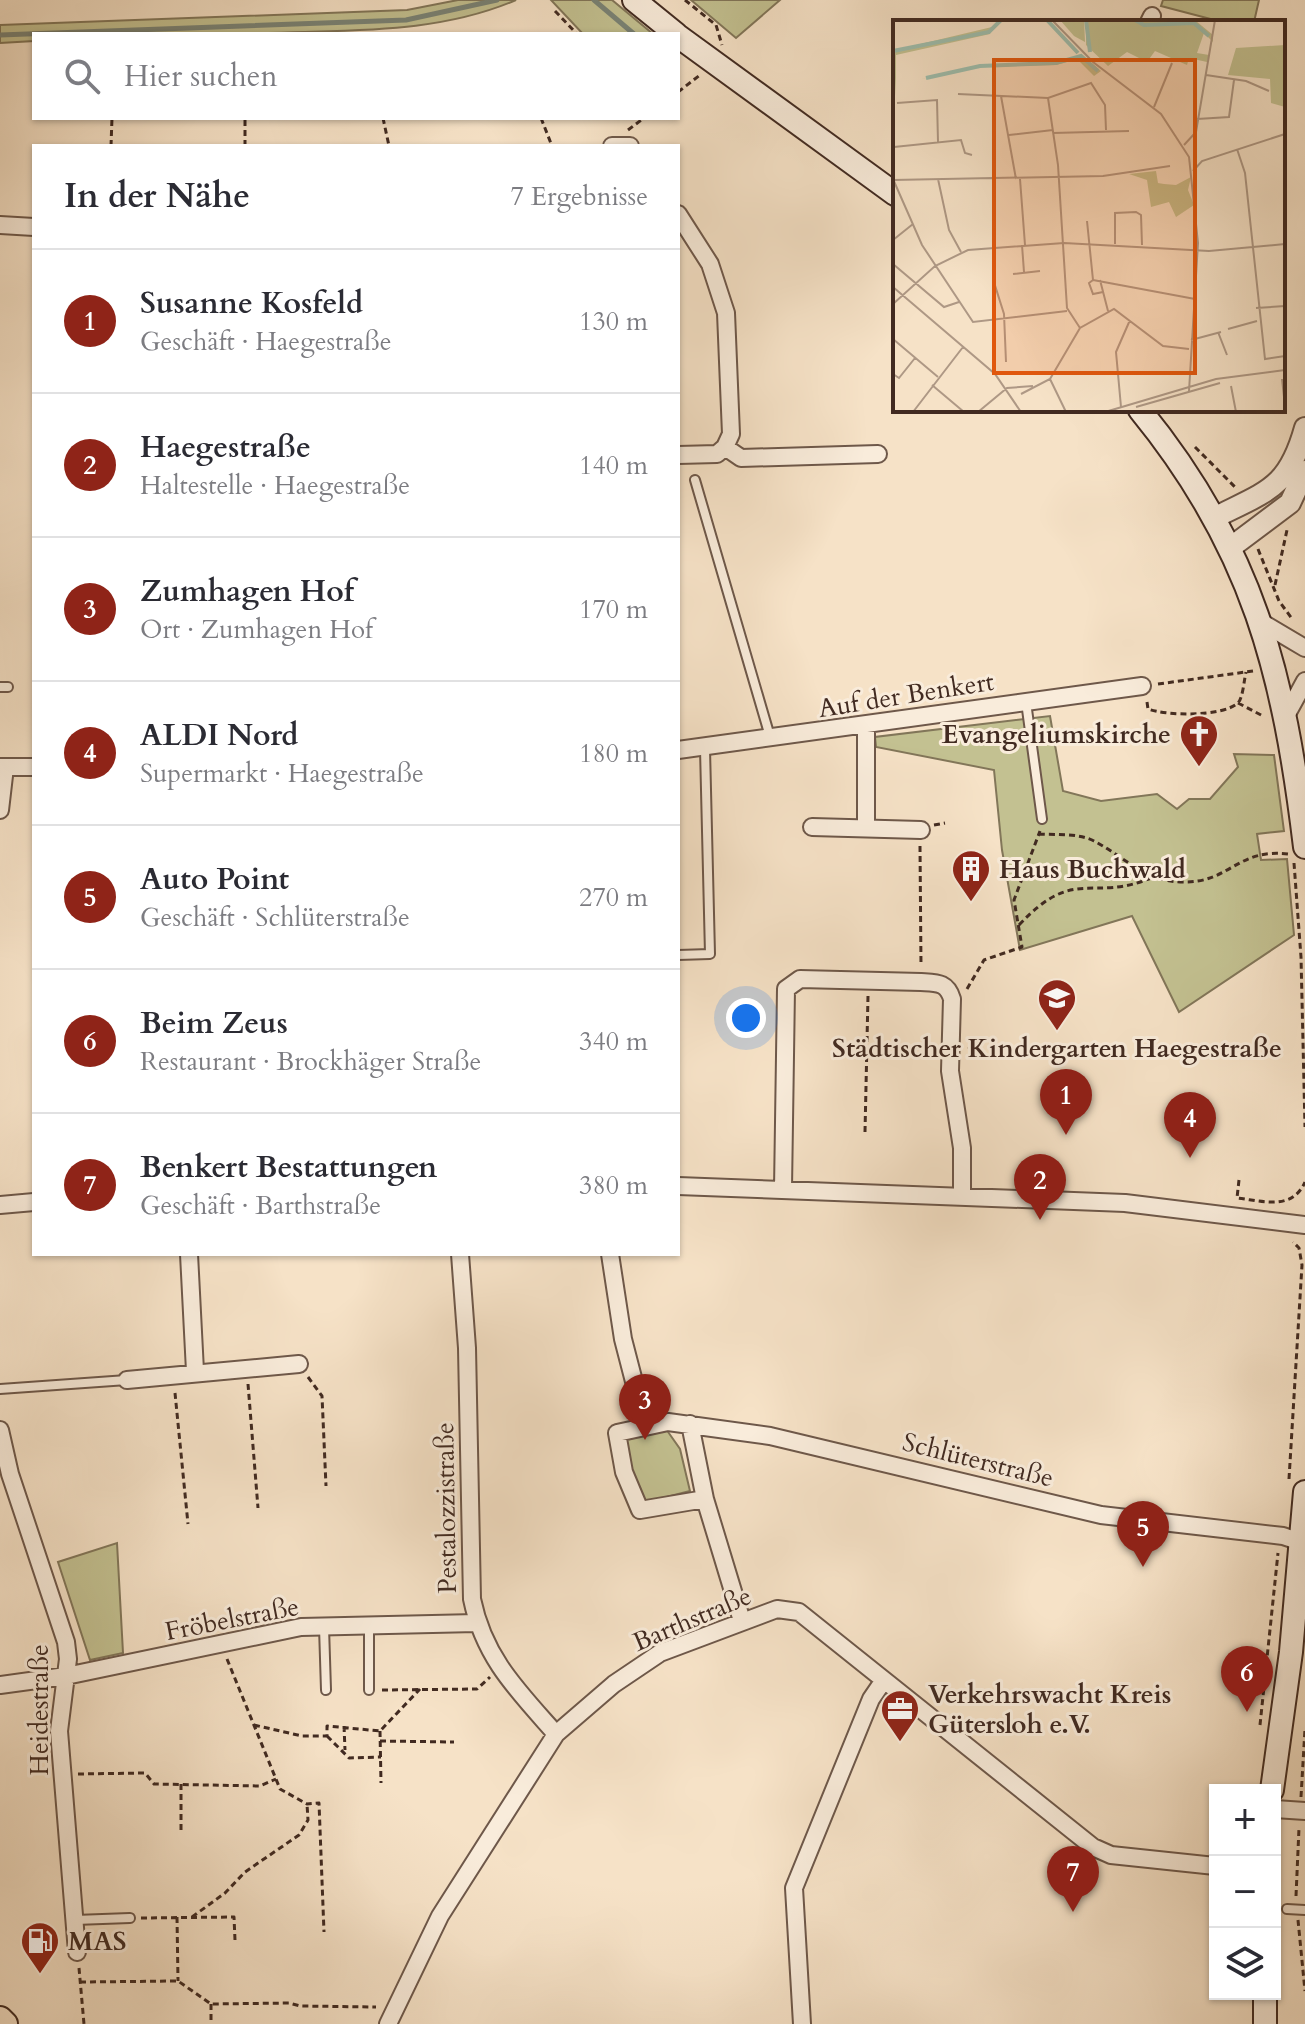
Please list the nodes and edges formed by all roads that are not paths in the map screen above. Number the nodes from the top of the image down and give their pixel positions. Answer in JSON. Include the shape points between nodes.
{"nodes":[{"id":1,"x":634,"y":0,"type":"edge"},
{"id":2,"x":673,"y":32,"type":"edge"},
{"id":3,"x":680,"y":37,"type":"edge"},
{"id":4,"x":893,"y":193,"type":"edge"},
{"id":5,"x":680,"y":217,"type":"edge"},
{"id":6,"x":0,"y":225,"type":"edge"},
{"id":7,"x":32,"y":227,"type":"edge"},
{"id":8,"x":1142,"y":412,"type":"edge"},
{"id":9,"x":1305,"y":428,"type":"edge"},
{"id":10,"x":725,"y":447,"type":"junction"},
{"id":11,"x":878,"y":454,"type":"dead end"},
{"id":12,"x":680,"y":455,"type":"edge"},
{"id":13,"x":1305,"y":471,"type":"edge"},
{"id":14,"x":695,"y":480,"type":"dead end"},
{"id":15,"x":1214,"y":518,"type":"junction"},
{"id":16,"x":1230,"y":548,"type":"junction"},
{"id":17,"x":1261,"y":622,"type":"junction"},
{"id":18,"x":1305,"y":648,"type":"edge"},
{"id":19,"x":1305,"y":681,"type":"edge"},
{"id":20,"x":1143,"y":686,"type":"road end"},
{"id":21,"x":1026,"y":701,"type":"junction"},
{"id":22,"x":1279,"y":718,"type":"junction"},
{"id":23,"x":866,"y":725,"type":"junction"},
{"id":24,"x":771,"y":740,"type":"junction"},
{"id":25,"x":705,"y":749,"type":"junction"},
{"id":26,"x":680,"y":750,"type":"edge"},
{"id":27,"x":2,"y":767,"type":"edge"},
{"id":28,"x":32,"y":767,"type":"edge"},
{"id":29,"x":0,"y":810,"type":"edge"},
{"id":30,"x":1042,"y":819,"type":"road end"},
{"id":31,"x":812,"y":827,"type":"dead end"},
{"id":32,"x":866,"y":828,"type":"junction"},
{"id":33,"x":921,"y":830,"type":"road end"},
{"id":34,"x":1305,"y":847,"type":"edge"},
{"id":35,"x":680,"y":955,"type":"edge"},
{"id":36,"x":680,"y":1186,"type":"edge"},
{"id":37,"x":783,"y":1189,"type":"junction"},
{"id":38,"x":962,"y":1195,"type":"junction"},
{"id":39,"x":32,"y":1202,"type":"edge"},
{"id":40,"x":0,"y":1205,"type":"edge"},
{"id":41,"x":1305,"y":1225,"type":"edge"},
{"id":42,"x":189,"y":1256,"type":"edge"},
{"id":43,"x":460,"y":1256,"type":"edge"},
{"id":44,"x":610,"y":1256,"type":"edge"},
{"id":45,"x":299,"y":1364,"type":"road end"},
{"id":46,"x":195,"y":1371,"type":"junction"},
{"id":47,"x":127,"y":1380,"type":"joint"},
{"id":48,"x":0,"y":1389,"type":"edge"},
{"id":49,"x":645,"y":1424,"type":"junction"},
{"id":50,"x":690,"y":1424,"type":"junction"},
{"id":51,"x":0,"y":1430,"type":"edge"},
{"id":52,"x":1297,"y":1491,"type":"edge"},
{"id":53,"x":705,"y":1499,"type":"junction"},
{"id":54,"x":1293,"y":1539,"type":"junction"},
{"id":55,"x":742,"y":1621,"type":"junction"},
{"id":56,"x":476,"y":1623,"type":"junction"},
{"id":57,"x":369,"y":1625,"type":"junction"},
{"id":58,"x":324,"y":1627,"type":"junction"},
{"id":59,"x":66,"y":1676,"type":"junction"},
{"id":60,"x":884,"y":1680,"type":"junction"},
{"id":61,"x":0,"y":1685,"type":"edge"},
{"id":62,"x":326,"y":1690,"type":"dead end"},
{"id":63,"x":369,"y":1690,"type":"road end"},
{"id":64,"x":556,"y":1734,"type":"junction"},
{"id":65,"x":1273,"y":1784,"type":"edge"},
{"id":66,"x":1281,"y":1809,"type":"edge"},
{"id":67,"x":1303,"y":1810,"type":"edge"},
{"id":68,"x":1209,"y":1865,"type":"edge"},
{"id":69,"x":1287,"y":1909,"type":"dead end"},
{"id":70,"x":1305,"y":1910,"type":"edge"},
{"id":71,"x":130,"y":1918,"type":"road end"},
{"id":72,"x":75,"y":1920,"type":"junction"},
{"id":73,"x":77,"y":1952,"type":"road end"},
{"id":74,"x":1265,"y":2000,"type":"edge"},
{"id":75,"x":391,"y":2018,"type":"edge"},
{"id":76,"x":0,"y":2019,"type":"edge"},
{"id":77,"x":5,"y":2024,"type":"edge"},
{"id":78,"x":802,"y":2024,"type":"edge"},
{"id":79,"x":1265,"y":2024,"type":"edge"}],
"edges":[{"from":1,"to":2,"type":"main road"},
{"from":3,"to":4,"type":"main road"},
{"from":5,"to":10,"type":"street","via":[[710,264],[726,313],[731,434]]},
{"from":6,"to":7,"type":"street"},
{"from":8,"to":15,"type":"main road","via":[[1179,458]]},
{"from":9,"to":15,"type":"street","via":[[1287,475]]},
{"from":10,"to":11,"type":"street","via":[[741,458]]},
{"from":10,"to":12,"type":"street","via":[[717,454]]},
{"from":13,"to":16,"type":"street","via":[[1290,503]]},
{"from":14,"to":24,"type":"lane"},
{"from":15,"to":16,"type":"main road"},
{"from":16,"to":17,"type":"main road"},
{"from":17,"to":18,"type":"street"},
{"from":17,"to":22,"type":"main road"},
{"from":19,"to":22,"type":"street"},
{"from":20,"to":21,"type":"street","name":"Auf der Benkert"},
{"from":21,"to":23,"type":"street","name":"Auf der Benkert"},
{"from":21,"to":30,"type":"lane"},
{"from":22,"to":34,"type":"main road"},
{"from":23,"to":24,"type":"street","name":"Auf der Benkert"},
{"from":23,"to":32,"type":"street"},
{"from":24,"to":25,"type":"street","name":"Auf der Benkert"},
{"from":25,"to":26,"type":"street","name":"Auf der Benkert"},
{"from":25,"to":35,"type":"lane","via":[[710,954]]},
{"from":27,"to":28,"type":"street"},
{"from":27,"to":29,"type":"street"},
{"from":31,"to":32,"type":"street"},
{"from":32,"to":33,"type":"street"},
{"from":36,"to":37,"type":"street"},
{"from":37,"to":38,"type":"street"},
{"from":37,"to":38,"type":"street","via":[[786,989],[800,979],[921,982],[940,983],[952,999],[950,1071],[962,1148]]},
{"from":38,"to":41,"type":"street","via":[[1125,1203]]},
{"from":39,"to":40,"type":"street"},
{"from":42,"to":46,"type":"street"},
{"from":43,"to":56,"type":"street","name":"Pestalozzistraße"},
{"from":44,"to":49,"type":"street","via":[[623,1339]]},
{"from":45,"to":46,"type":"street"},
{"from":46,"to":47,"type":"street"},
{"from":47,"to":48,"type":"lane"},
{"from":49,"to":50,"type":"street","name":"Schlüterstraße"},
{"from":49,"to":53,"type":"street","via":[[617,1433],[616,1438],[635,1506],[640,1510]]},
{"from":50,"to":53,"type":"street"},
{"from":50,"to":54,"type":"street","name":"Schlüterstraße","via":[[830,1449],[1101,1515]]},
{"from":51,"to":59,"type":"street","name":"Heidestraße","via":[[66,1642]]},
{"from":52,"to":54,"type":"main road"},
{"from":53,"to":55,"type":"street"},
{"from":54,"to":65,"type":"main road"},
{"from":55,"to":60,"type":"street","name":"Barthstraße","via":[[777,1609],[799,1612]]},
{"from":55,"to":64,"type":"street","name":"Barthstraße","via":[[660,1653]]},
{"from":56,"to":57,"type":"street","name":"Fröbelstraße"},
{"from":56,"to":64,"type":"street","name":"Pestalozzistraße","via":[[499,1669]]},
{"from":57,"to":58,"type":"street","name":"Fröbelstraße"},
{"from":57,"to":63,"type":"lane"},
{"from":58,"to":59,"type":"street","name":"Fröbelstraße","via":[[301,1627]]},
{"from":58,"to":62,"type":"lane"},
{"from":59,"to":61,"type":"street","name":"Fröbelstraße"},
{"from":59,"to":72,"type":"street","name":"Heidestraße","via":[[60,1704]]},
{"from":60,"to":68,"type":"street","name":"Barthstraße","via":[[1093,1847],[1111,1855]]},
{"from":60,"to":78,"type":"street","via":[[871,1699],[794,1888]]},
{"from":64,"to":75,"type":"street","name":"Barthstraße","via":[[440,1916]]},
{"from":66,"to":67,"type":"street"},
{"from":69,"to":70,"type":"lane"},
{"from":71,"to":72,"type":"lane"},
{"from":72,"to":73,"type":"street","name":"Heidestraße"},
{"from":74,"to":79,"type":"main road"},
{"from":76,"to":77,"type":"main road"}]}
